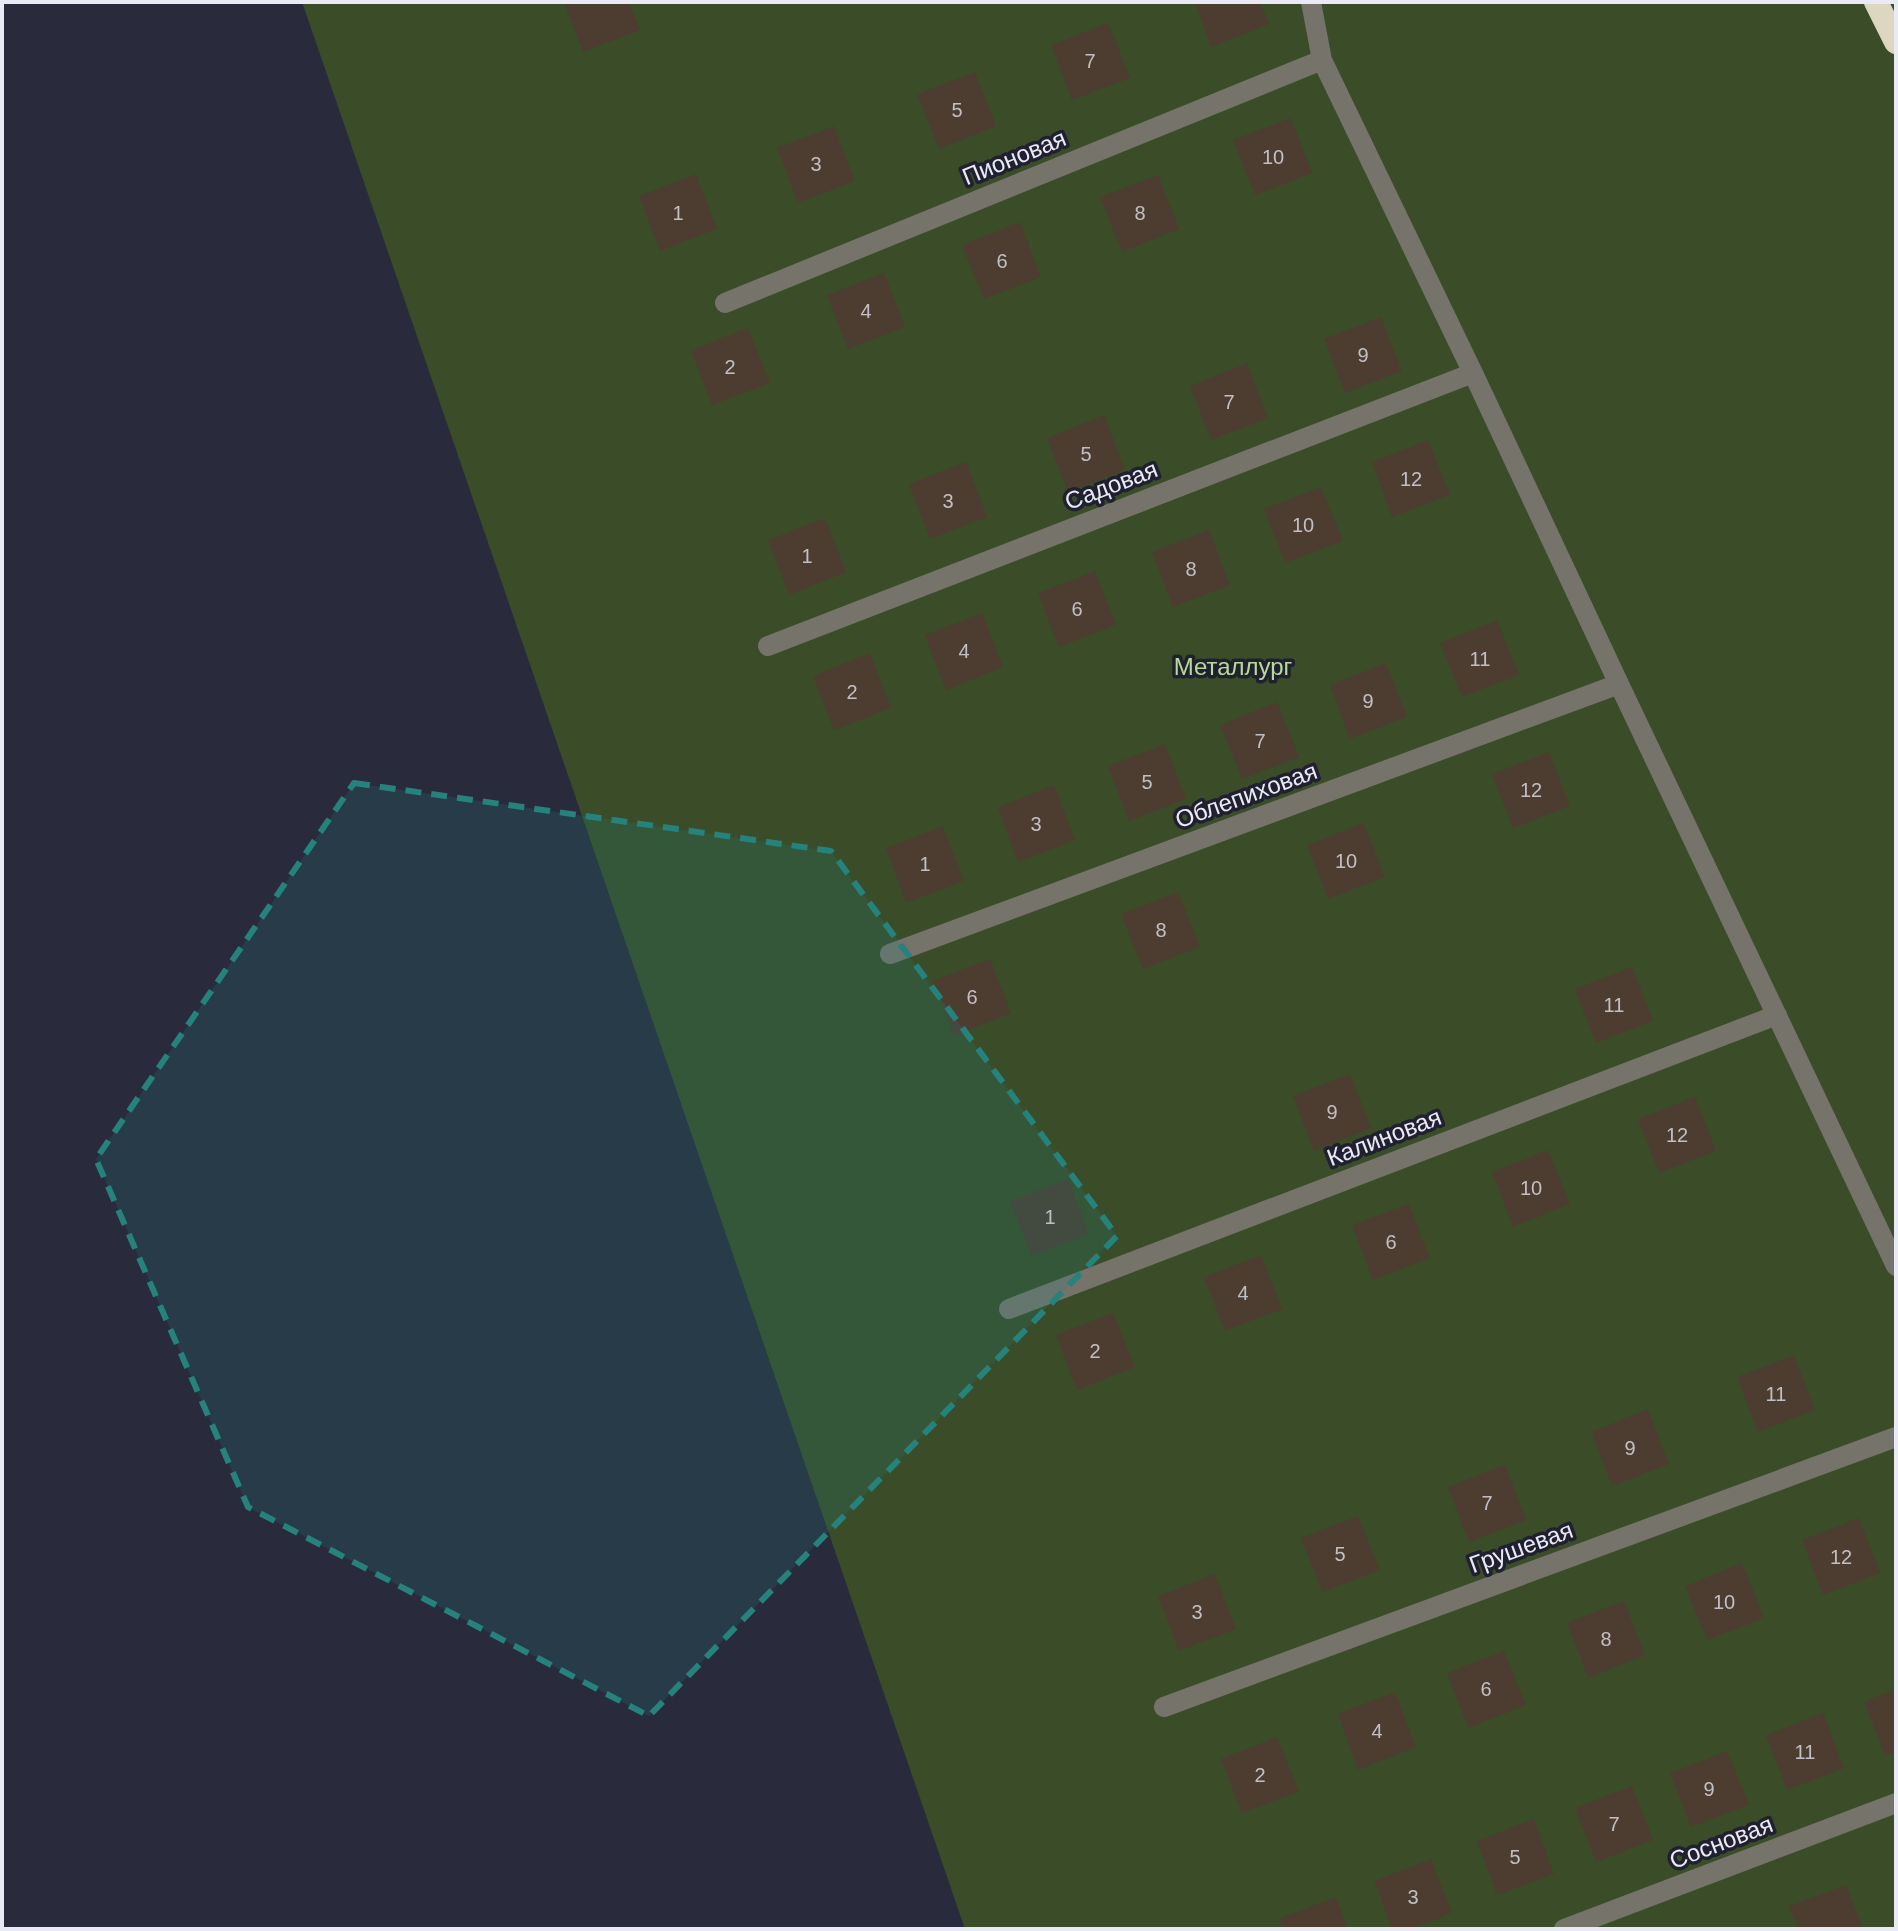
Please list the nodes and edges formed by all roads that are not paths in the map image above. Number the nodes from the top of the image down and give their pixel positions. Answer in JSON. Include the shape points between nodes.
{"nodes":[{"id":1,"x":1311,"y":2,"type":"edge"},
{"id":2,"x":1876,"y":2,"type":"edge"},
{"id":3,"x":1896,"y":42,"type":"edge"},
{"id":4,"x":1322,"y":60,"type":"junction"},
{"id":5,"x":725,"y":303,"type":"dead end"},
{"id":6,"x":1473,"y":373,"type":"junction"},
{"id":7,"x":768,"y":646,"type":"dead end"},
{"id":8,"x":1619,"y":684,"type":"junction"},
{"id":9,"x":890,"y":954,"type":"dead end"},
{"id":10,"x":1777,"y":1015,"type":"junction"},
{"id":11,"x":1896,"y":1266,"type":"edge"},
{"id":12,"x":1009,"y":1309,"type":"dead end"},
{"id":13,"x":1896,"y":1437,"type":"edge"},
{"id":14,"x":1164,"y":1707,"type":"dead end"},
{"id":15,"x":1896,"y":1803,"type":"edge"},
{"id":16,"x":1564,"y":1929,"type":"edge"}],
"edges":[{"from":1,"to":4,"type":"street"},
{"from":2,"to":3,"type":"highway"},
{"from":4,"to":5,"type":"street","name":"Пионовая"},
{"from":4,"to":6,"type":"street"},
{"from":6,"to":7,"type":"street","name":"Садовая"},
{"from":6,"to":8,"type":"street"},
{"from":8,"to":9,"type":"street","name":"Облепиховая"},
{"from":8,"to":10,"type":"street"},
{"from":10,"to":11,"type":"street"},
{"from":10,"to":12,"type":"street","name":"Калиновая"},
{"from":13,"to":14,"type":"street","name":"Грушевая"},
{"from":15,"to":16,"type":"street","name":"Сосновая"}]}
